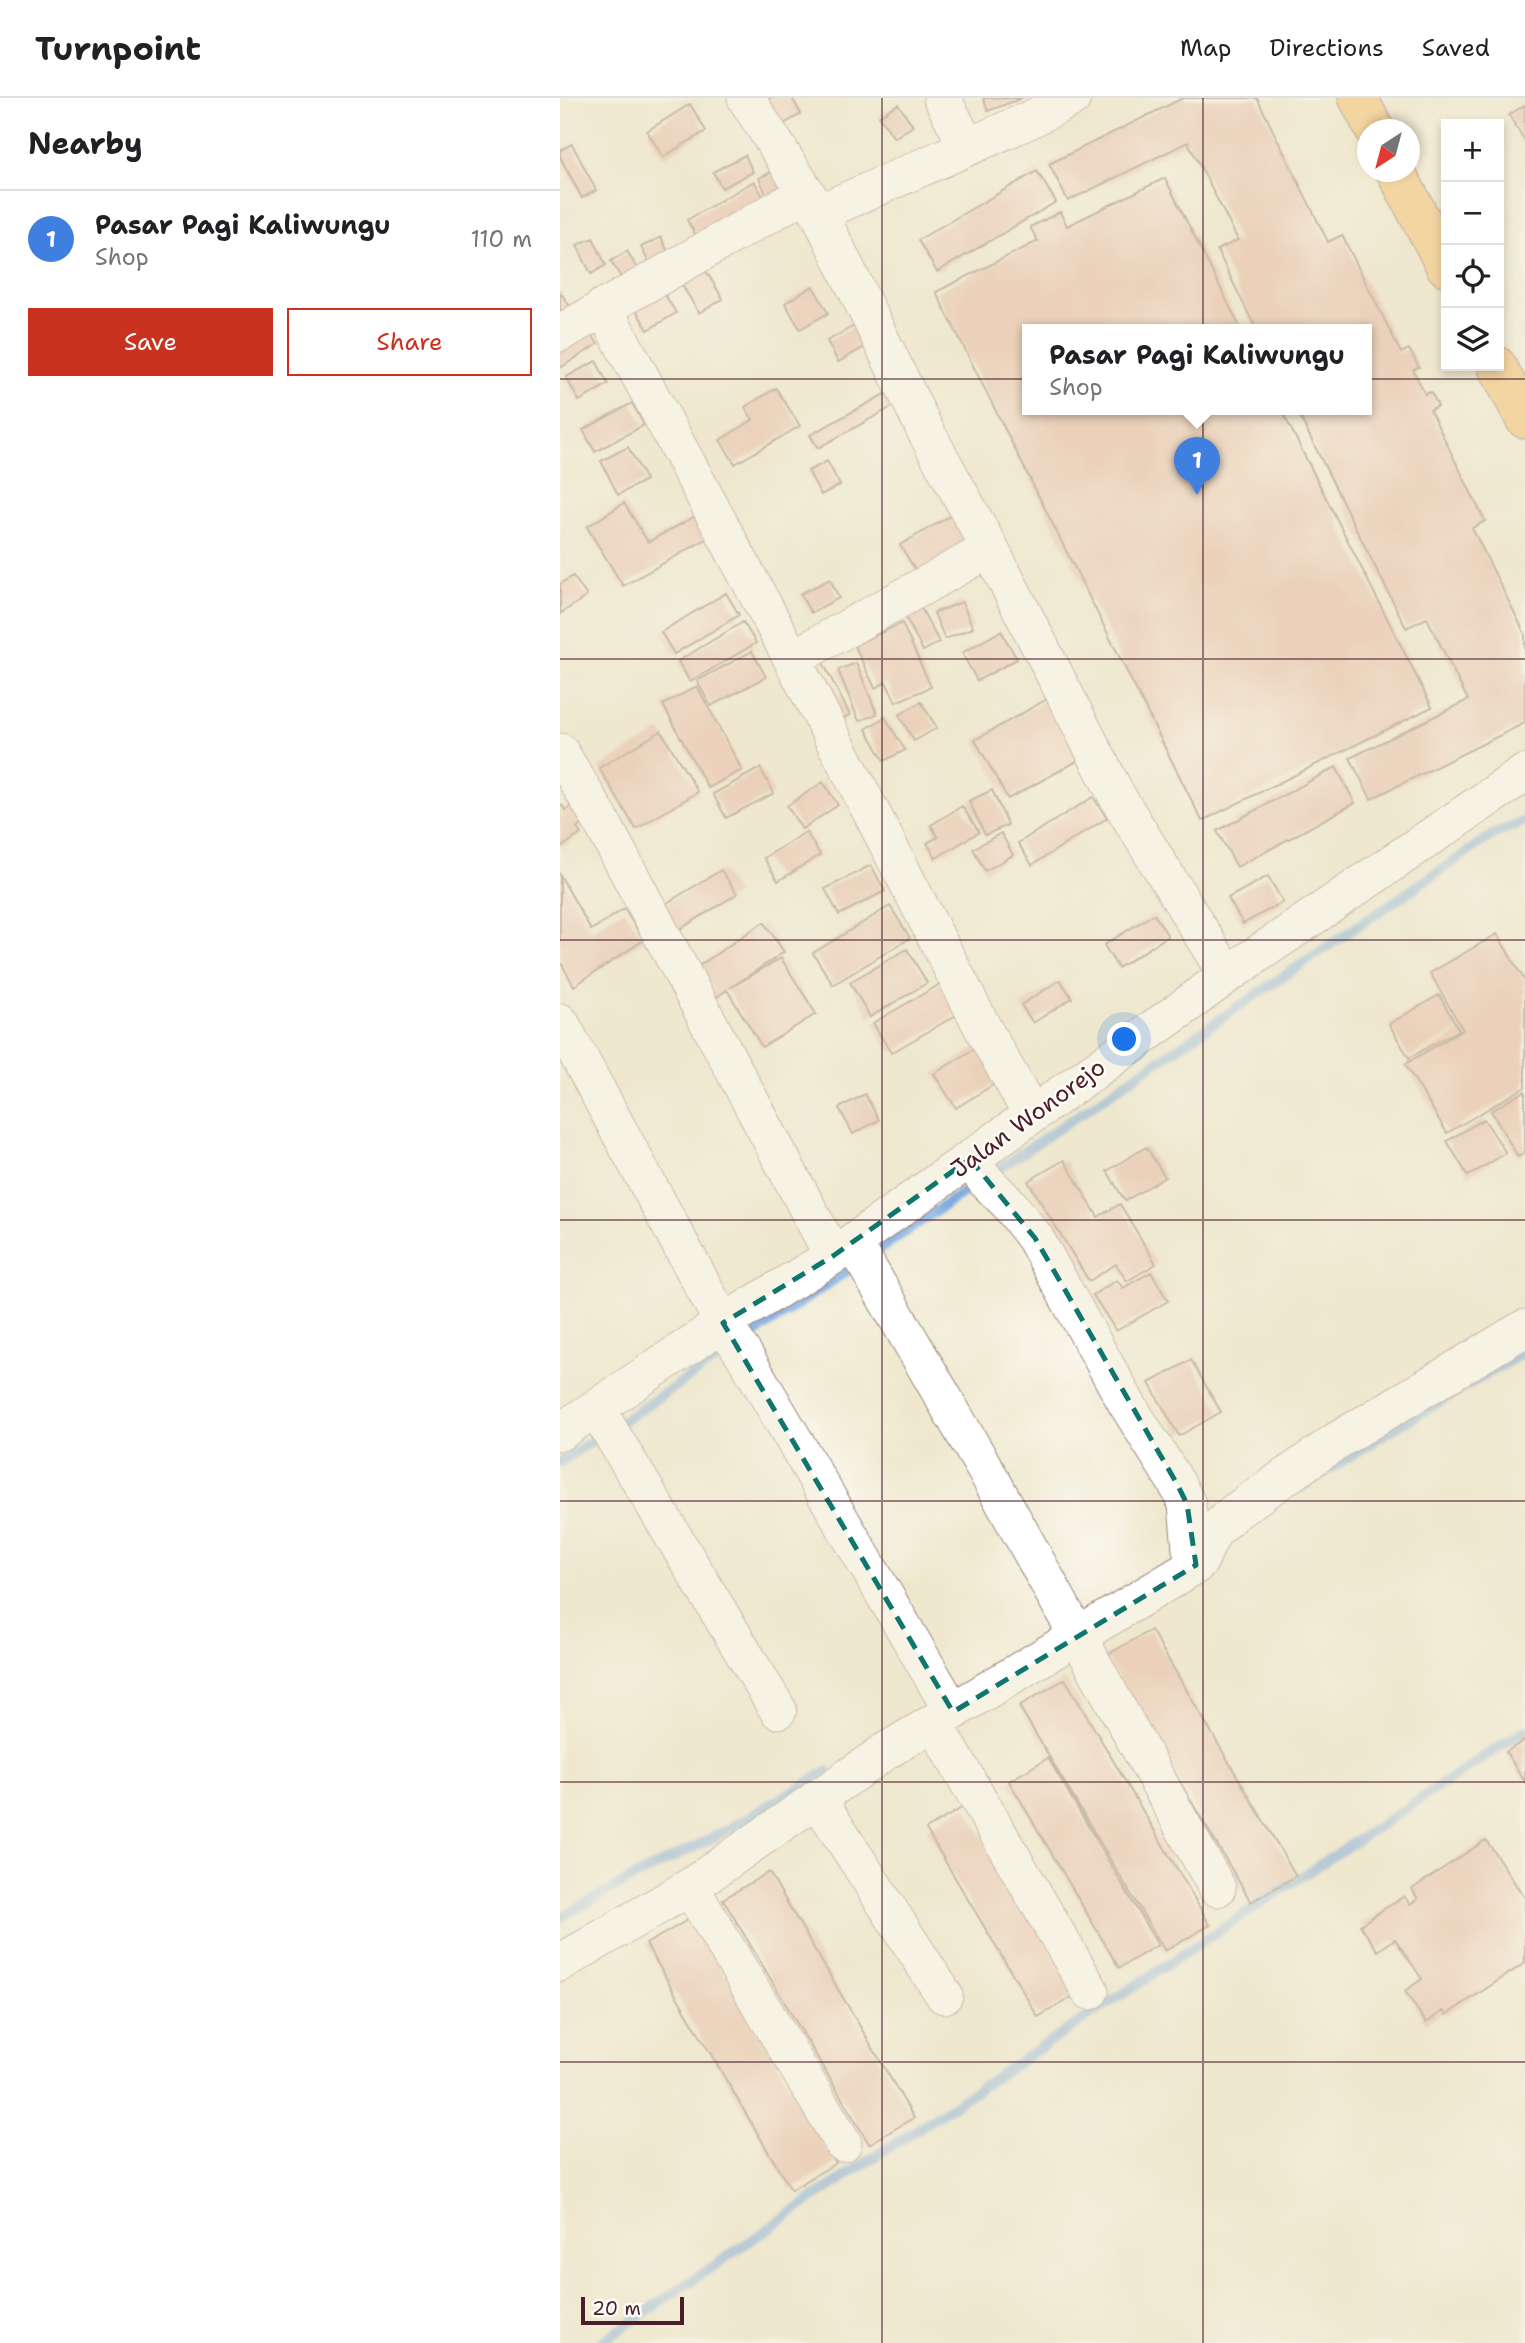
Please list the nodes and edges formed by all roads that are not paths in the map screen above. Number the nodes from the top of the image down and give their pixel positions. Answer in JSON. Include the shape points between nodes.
{"nodes":[{"id":1,"x":746,"y":98,"type":"edge"},
{"id":2,"x":942,"y":98,"type":"edge"},
{"id":3,"x":1072,"y":98,"type":"edge"},
{"id":4,"x":1358,"y":98,"type":"edge"},
{"id":5,"x":1368,"y":119,"type":"edge"},
{"id":6,"x":967,"y":146,"type":"junction"},
{"id":7,"x":1401,"y":182,"type":"edge"},
{"id":8,"x":813,"y":203,"type":"junction"},
{"id":9,"x":1441,"y":258,"type":"edge"},
{"id":10,"x":603,"y":307,"type":"junction"},
{"id":11,"x":560,"y":333,"type":"edge"},
{"id":12,"x":1500,"y":371,"type":"edge"},
{"id":13,"x":1525,"y":419,"type":"edge"},
{"id":14,"x":990,"y":550,"type":"junction"},
{"id":15,"x":792,"y":659,"type":"junction"},
{"id":16,"x":560,"y":752,"type":"edge"},
{"id":17,"x":1525,"y":773,"type":"edge"},
{"id":18,"x":1227,"y":975,"type":"junction"},
{"id":19,"x":560,"y":1022,"type":"edge"},
{"id":20,"x":1032,"y":1115,"type":"junction"},
{"id":21,"x":978,"y":1170,"type":"junction"},
{"id":22,"x":856,"y":1258,"type":"junction"},
{"id":23,"x":1525,"y":1328,"type":"edge"},
{"id":24,"x":734,"y":1340,"type":"junction"},
{"id":25,"x":606,"y":1424,"type":"junction"},
{"id":26,"x":560,"y":1432,"type":"edge"},
{"id":27,"x":1199,"y":1553,"type":"junction"},
{"id":28,"x":1076,"y":1632,"type":"junction"},
{"id":29,"x":778,"y":1710,"type":"dead end"},
{"id":30,"x":946,"y":1710,"type":"junction"},
{"id":31,"x":817,"y":1798,"type":"junction"},
{"id":32,"x":690,"y":1888,"type":"junction"},
{"id":33,"x":1217,"y":1888,"type":"dead end"},
{"id":34,"x":560,"y":1964,"type":"edge"},
{"id":35,"x":1090,"y":1991,"type":"dead end"},
{"id":36,"x":944,"y":1995,"type":"dead end"},
{"id":37,"x":843,"y":2143,"type":"dead end"}],
"edges":[{"from":1,"to":8,"type":"street"},
{"from":2,"to":6,"type":"street"},
{"from":3,"to":6,"type":"street"},
{"from":4,"to":5,"type":"main road"},
{"from":6,"to":8,"type":"street"},
{"from":7,"to":9,"type":"main road"},
{"from":8,"to":10,"type":"street"},
{"from":8,"to":14,"type":"street"},
{"from":10,"to":11,"type":"street"},
{"from":10,"to":15,"type":"street"},
{"from":12,"to":13,"type":"main road"},
{"from":14,"to":15,"type":"street"},
{"from":14,"to":18,"type":"street","via":[[1116,796]]},
{"from":15,"to":20,"type":"street"},
{"from":16,"to":22,"type":"street"},
{"from":17,"to":18,"type":"street","name":"Jalan Wonorejo"},
{"from":18,"to":20,"type":"street","name":"Jalan Wonorejo"},
{"from":19,"to":24,"type":"street"},
{"from":20,"to":21,"type":"street","name":"Jalan Wonorejo"},
{"from":21,"to":22,"type":"street","name":"Jalan Wonorejo"},
{"from":21,"to":27,"type":"street","via":[[1035,1238],[1177,1484]]},
{"from":22,"to":24,"type":"street","name":"Jalan Wonorejo"},
{"from":22,"to":28,"type":"street"},
{"from":23,"to":27,"type":"street","via":[[1338,1440],[1232,1514]]},
{"from":24,"to":25,"type":"street","name":"Jalan Wonorejo"},
{"from":24,"to":30,"type":"street"},
{"from":25,"to":26,"type":"street","name":"Jalan Wonorejo"},
{"from":25,"to":29,"type":"street"},
{"from":27,"to":28,"type":"street"},
{"from":28,"to":30,"type":"street"},
{"from":28,"to":33,"type":"street"},
{"from":30,"to":31,"type":"street"},
{"from":30,"to":35,"type":"street"},
{"from":31,"to":32,"type":"street"},
{"from":31,"to":36,"type":"street"},
{"from":32,"to":34,"type":"street"},
{"from":32,"to":37,"type":"street"}]}
